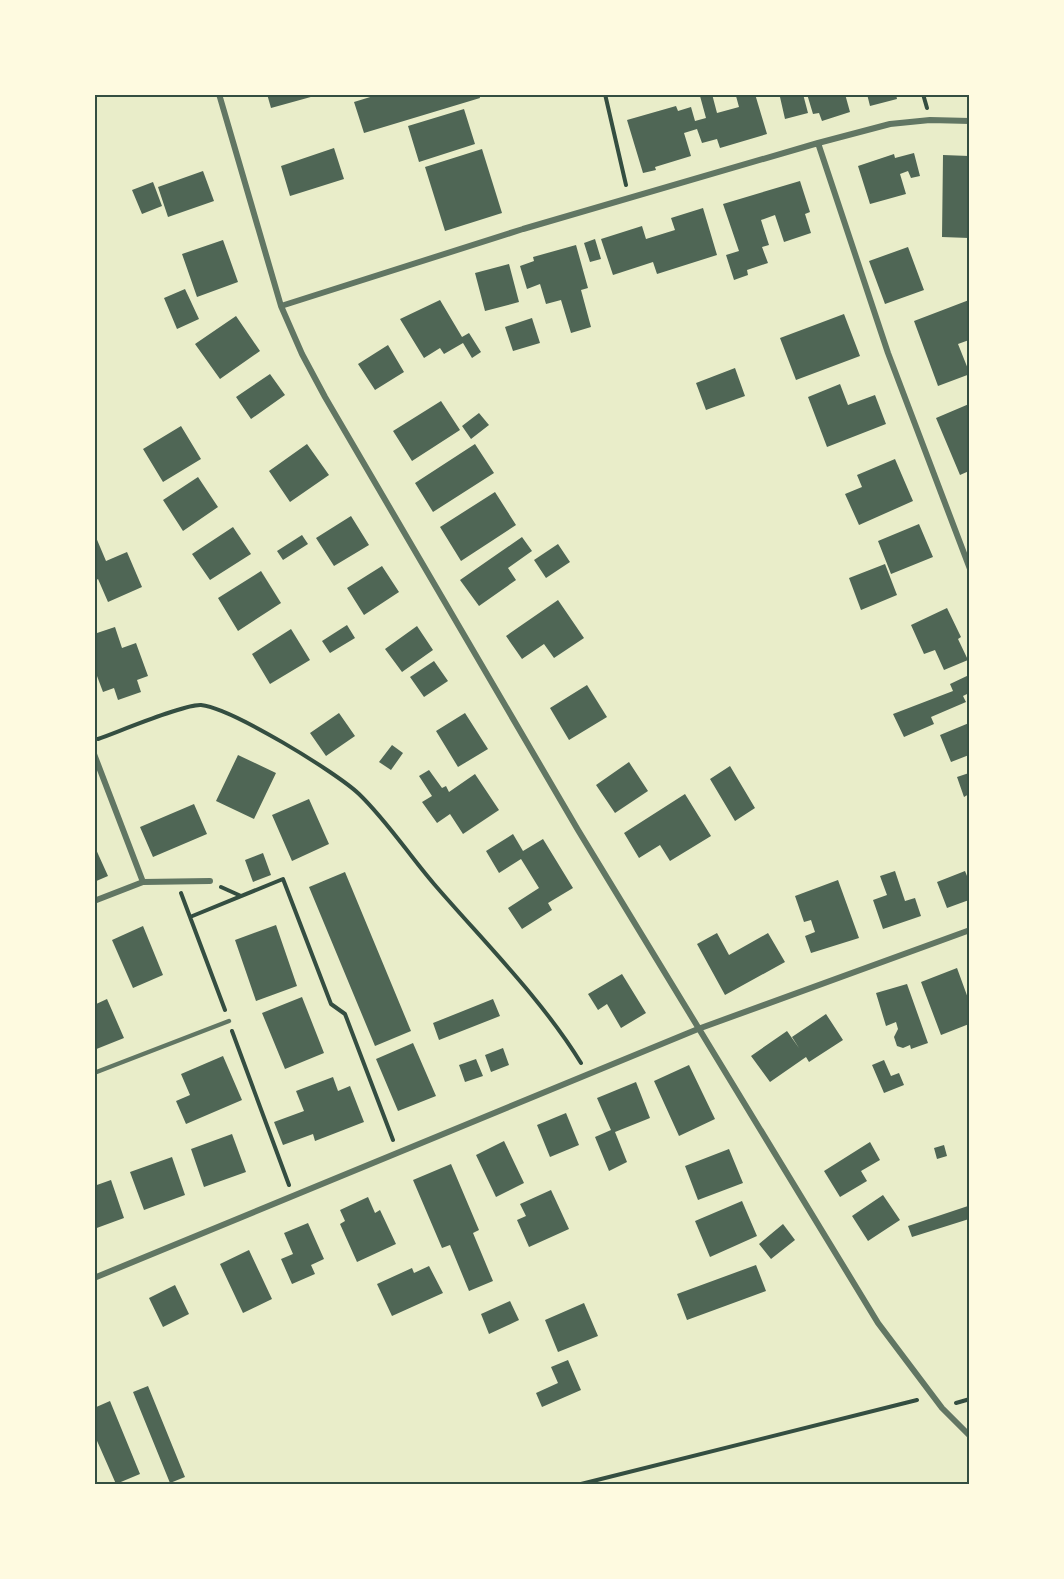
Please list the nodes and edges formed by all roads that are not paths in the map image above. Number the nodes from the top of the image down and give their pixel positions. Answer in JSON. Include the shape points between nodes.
{"nodes":[{"id":1,"x":219,"y":94,"type":"edge"},
{"id":2,"x":969,"y":121,"type":"edge"},
{"id":3,"x":818,"y":143,"type":"junction"},
{"id":4,"x":281,"y":306,"type":"junction"},
{"id":5,"x":969,"y":569,"type":"edge"},
{"id":6,"x":94,"y":754,"type":"edge"},
{"id":7,"x":210,"y":881,"type":"road end"},
{"id":8,"x":143,"y":882,"type":"junction"},
{"id":9,"x":94,"y":901,"type":"edge"},
{"id":10,"x":969,"y":930,"type":"edge"},
{"id":11,"x":229,"y":1021,"type":"road end"},
{"id":12,"x":698,"y":1029,"type":"junction"},
{"id":13,"x":94,"y":1073,"type":"edge"},
{"id":14,"x":94,"y":1278,"type":"edge"},
{"id":15,"x":969,"y":1436,"type":"edge"}],
"edges":[{"from":1,"to":4,"type":"street"},
{"from":2,"to":3,"type":"street","via":[[890,124]]},
{"from":3,"to":4,"type":"street","via":[[628,197]]},
{"from":3,"to":5,"type":"street","via":[[888,353]]},
{"from":4,"to":12,"type":"street","via":[[336,416]]},
{"from":6,"to":8,"type":"street"},
{"from":7,"to":8,"type":"street"},
{"from":8,"to":9,"type":"street"},
{"from":10,"to":12,"type":"street"},
{"from":11,"to":13,"type":"lane"},
{"from":12,"to":14,"type":"street"},
{"from":12,"to":15,"type":"street","via":[[878,1323],[942,1408]]}]}
